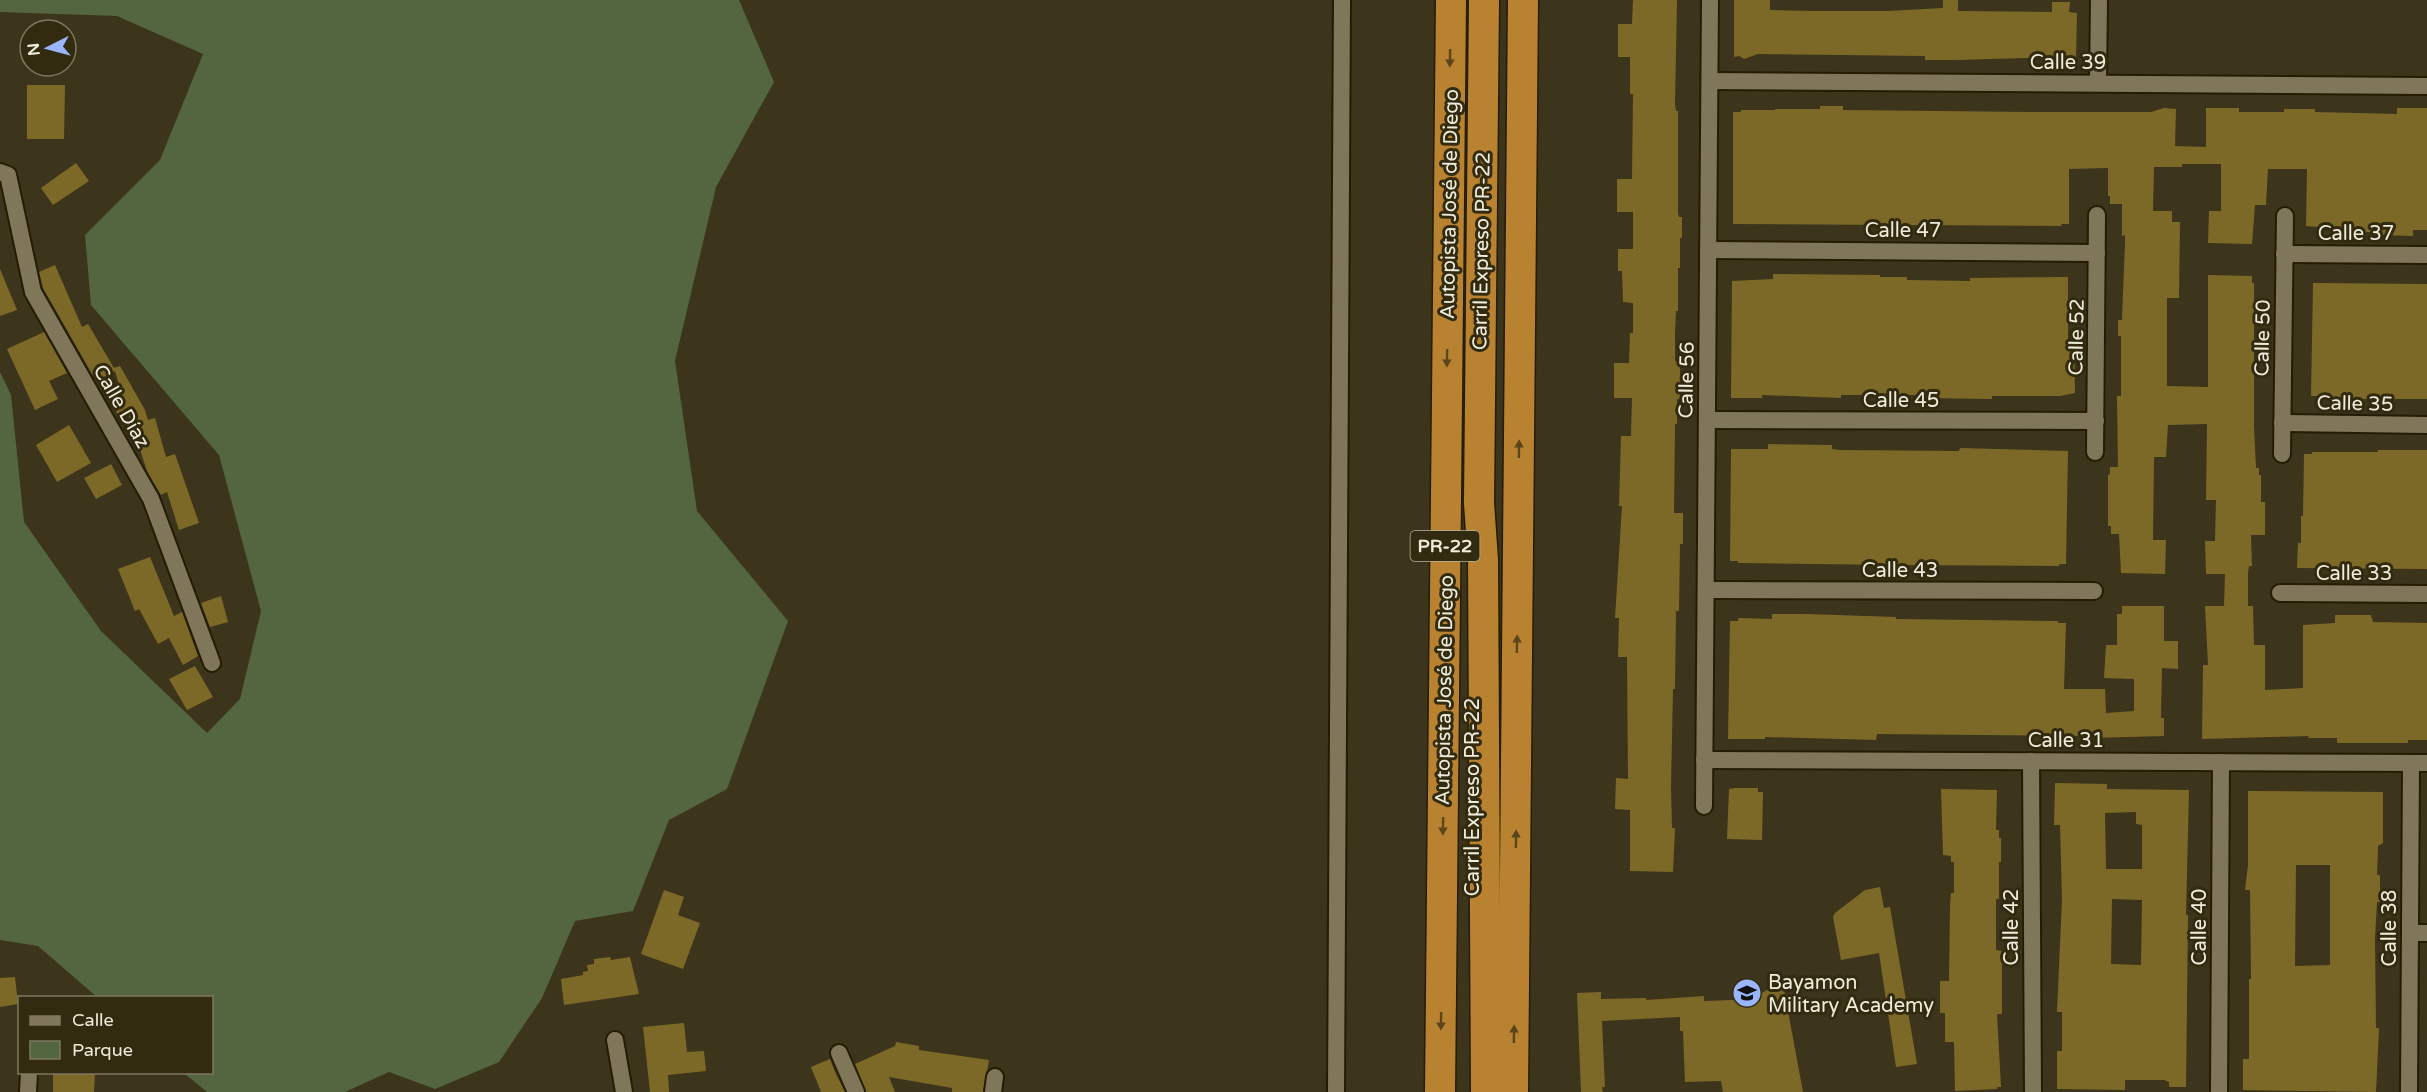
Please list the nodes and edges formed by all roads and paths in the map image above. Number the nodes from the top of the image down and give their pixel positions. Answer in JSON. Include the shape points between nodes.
{"nodes":[{"id":1,"x":1342,"y":0,"type":"edge"},
{"id":2,"x":1450,"y":0,"type":"edge"},
{"id":3,"x":1484,"y":0,"type":"edge"},
{"id":4,"x":1523,"y":0,"type":"edge"},
{"id":5,"x":1710,"y":0,"type":"edge"},
{"id":6,"x":2099,"y":0,"type":"edge"},
{"id":7,"x":1710,"y":81,"type":"junction"},
{"id":8,"x":2098,"y":83,"type":"junction"},
{"id":9,"x":2427,"y":86,"type":"edge"},
{"id":10,"x":0,"y":172,"type":"edge"},
{"id":11,"x":2097,"y":215,"type":"dead end"},
{"id":12,"x":2285,"y":216,"type":"dead end"},
{"id":13,"x":1708,"y":250,"type":"junction"},
{"id":14,"x":2097,"y":253,"type":"junction"},
{"id":15,"x":2284,"y":254,"type":"junction"},
{"id":16,"x":2427,"y":255,"type":"edge"},
{"id":17,"x":1707,"y":420,"type":"junction"},
{"id":18,"x":2096,"y":421,"type":"junction"},
{"id":19,"x":2282,"y":423,"type":"junction"},
{"id":20,"x":2427,"y":425,"type":"edge"},
{"id":21,"x":2095,"y":452,"type":"dead end"},
{"id":22,"x":2282,"y":454,"type":"dead end"},
{"id":23,"x":1479,"y":502,"type":"junction"},
{"id":24,"x":1706,"y":590,"type":"junction"},
{"id":25,"x":2094,"y":591,"type":"dead end"},
{"id":26,"x":2280,"y":593,"type":"dead end"},
{"id":27,"x":2427,"y":594,"type":"edge"},
{"id":28,"x":212,"y":663,"type":"dead end"},
{"id":29,"x":1704,"y":760,"type":"junction"},
{"id":30,"x":2031,"y":761,"type":"junction"},
{"id":31,"x":2221,"y":762,"type":"junction"},
{"id":32,"x":2419,"y":764,"type":"edge"},
{"id":33,"x":1704,"y":806,"type":"dead end"},
{"id":34,"x":2410,"y":933,"type":"junction"},
{"id":35,"x":2427,"y":933,"type":"edge"},
{"id":36,"x":615,"y":1040,"type":"dead end"},
{"id":37,"x":839,"y":1053,"type":"dead end"},
{"id":38,"x":30,"y":1074,"type":"edge"},
{"id":39,"x":28,"y":1092,"type":"edge"},
{"id":40,"x":624,"y":1092,"type":"edge"},
{"id":41,"x":856,"y":1092,"type":"edge"},
{"id":42,"x":1336,"y":1092,"type":"edge"},
{"id":43,"x":1440,"y":1092,"type":"edge"},
{"id":44,"x":1472,"y":1092,"type":"edge"},
{"id":45,"x":1486,"y":1092,"type":"edge"},
{"id":46,"x":1513,"y":1092,"type":"edge"},
{"id":47,"x":2032,"y":1092,"type":"edge"},
{"id":48,"x":2219,"y":1092,"type":"edge"},
{"id":49,"x":2409,"y":1092,"type":"edge"}],
"edges":[{"from":1,"to":42,"type":"street"},
{"from":2,"to":43,"type":"highway","name":"Autopista José de Diego","number":"PR-22","one_way":true},
{"from":3,"to":23,"type":"highway","name":"Carril Expreso PR-22"},
{"from":46,"to":4,"type":"highway","one_way":true},
{"from":5,"to":7,"type":"street","name":"Calle 56"},
{"from":6,"to":8,"type":"street"},
{"from":7,"to":8,"type":"street","name":"Calle 39"},
{"from":7,"to":13,"type":"street","name":"Calle 56"},
{"from":8,"to":9,"type":"street","name":"Calle 39"},
{"from":10,"to":28,"type":"street","name":"Calle Díaz","via":[[8,175],[33,292],[151,499]]},
{"from":11,"to":14,"type":"street","name":"Calle 52"},
{"from":12,"to":15,"type":"street","name":"Calle 50"},
{"from":13,"to":14,"type":"street","name":"Calle 47"},
{"from":13,"to":17,"type":"street","name":"Calle 56"},
{"from":14,"to":18,"type":"street","name":"Calle 52"},
{"from":15,"to":16,"type":"street","name":"Calle 37"},
{"from":15,"to":19,"type":"street","name":"Calle 50"},
{"from":17,"to":18,"type":"street","name":"Calle 45"},
{"from":17,"to":24,"type":"street","name":"Calle 56"},
{"from":18,"to":21,"type":"street","name":"Calle 52"},
{"from":19,"to":20,"type":"street","name":"Calle 35"},
{"from":19,"to":22,"type":"street","name":"Calle 50"},
{"from":23,"to":44,"type":"highway","name":"Carril Expreso PR-22","via":[[1471,562]]},
{"from":23,"to":45,"type":"highway","name":"Carril Expreso PR-22","via":[[1483,560]]},
{"from":24,"to":25,"type":"street","name":"Calle 43"},
{"from":24,"to":29,"type":"street","name":"Calle 56"},
{"from":26,"to":27,"type":"street","name":"Calle 33"},
{"from":29,"to":30,"type":"street","name":"Calle 31"},
{"from":29,"to":33,"type":"street","name":"Calle 56"},
{"from":30,"to":31,"type":"street","name":"Calle 31"},
{"from":30,"to":47,"type":"street","name":"Calle 42"},
{"from":31,"to":32,"type":"street","name":"Calle 31"},
{"from":31,"to":48,"type":"street","name":"Calle 40"},
{"from":32,"to":34,"type":"street","name":"Calle 38"},
{"from":34,"to":35,"type":"street"},
{"from":34,"to":49,"type":"street","name":"Calle 38"},
{"from":36,"to":40,"type":"street"},
{"from":37,"to":41,"type":"street"},
{"from":38,"to":39,"type":"street"}]}
